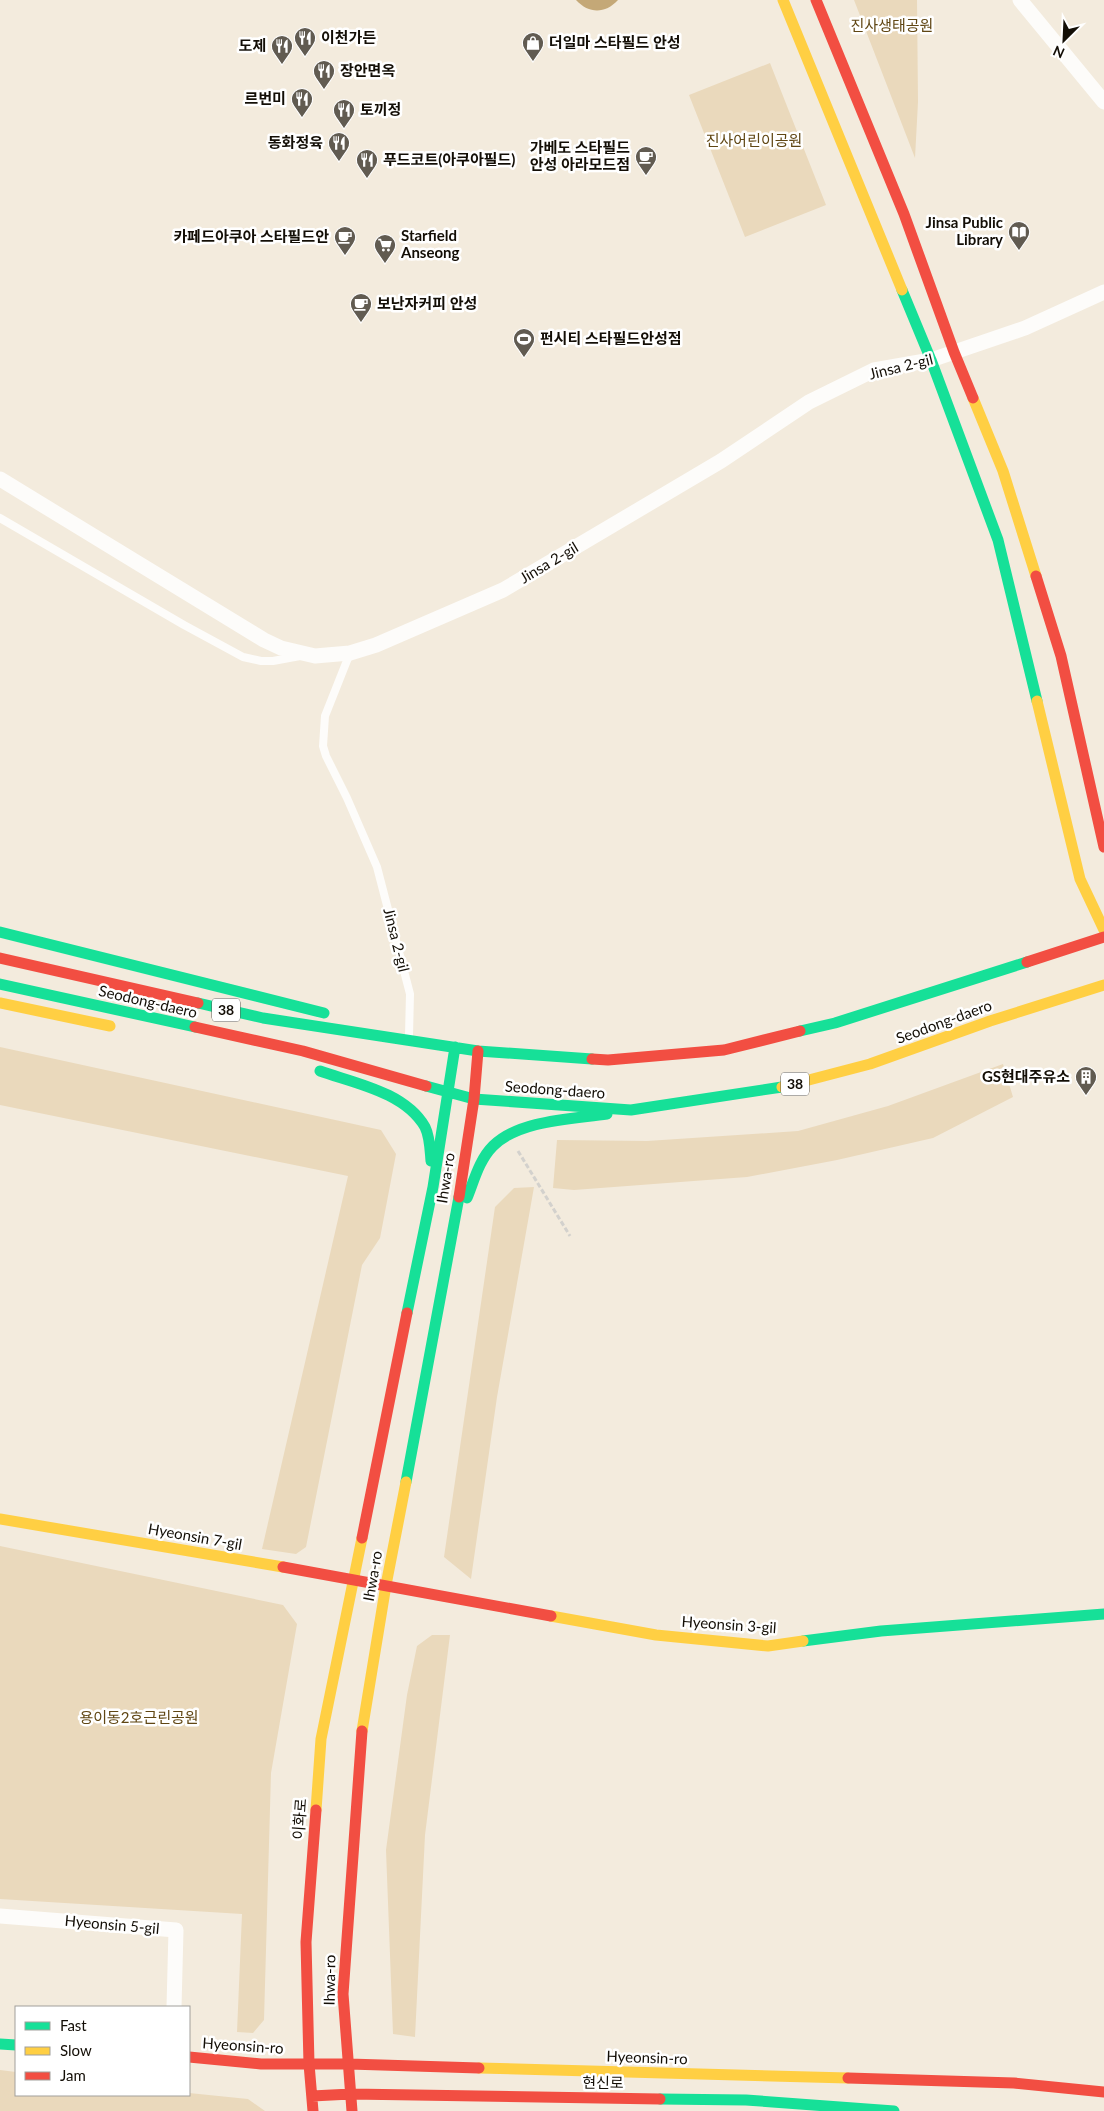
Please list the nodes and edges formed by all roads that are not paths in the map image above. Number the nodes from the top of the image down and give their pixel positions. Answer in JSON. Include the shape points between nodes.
{"nodes":[{"id":1,"x":783,"y":0,"type":"edge"},
{"id":2,"x":816,"y":0,"type":"edge"},
{"id":3,"x":1020,"y":0,"type":"edge"},
{"id":4,"x":1104,"y":102,"type":"edge"},
{"id":5,"x":1104,"y":292,"type":"edge"},
{"id":6,"x":954,"y":352,"type":"junction"},
{"id":7,"x":931,"y":360,"type":"junction"},
{"id":8,"x":0,"y":479,"type":"edge"},
{"id":9,"x":0,"y":518,"type":"edge"},
{"id":10,"x":350,"y":653,"type":"junction"},
{"id":11,"x":307,"y":655,"type":"junction"},
{"id":12,"x":1104,"y":847,"type":"edge"},
{"id":13,"x":1104,"y":930,"type":"edge"},
{"id":14,"x":0,"y":932,"type":"edge"},
{"id":15,"x":1104,"y":937,"type":"edge"},
{"id":16,"x":0,"y":958,"type":"edge"},
{"id":17,"x":0,"y":984,"type":"edge"},
{"id":18,"x":1104,"y":985,"type":"edge"},
{"id":19,"x":0,"y":1003,"type":"edge"},
{"id":20,"x":126,"y":1030,"type":"dead end"},
{"id":21,"x":409,"y":1035,"type":"junction"},
{"id":22,"x":455,"y":1047,"type":"junction"},
{"id":23,"x":478,"y":1051,"type":"junction"},
{"id":24,"x":434,"y":1089,"type":"junction"},
{"id":25,"x":448,"y":1093,"type":"junction"},
{"id":26,"x":474,"y":1099,"type":"junction"},
{"id":27,"x":630,"y":1110,"type":"junction"},
{"id":28,"x":433,"y":1187,"type":"junction"},
{"id":29,"x":454,"y":1228,"type":"junction"},
{"id":30,"x":0,"y":1519,"type":"edge"},
{"id":31,"x":354,"y":1580,"type":"junction"},
{"id":32,"x":386,"y":1585,"type":"junction"},
{"id":33,"x":1104,"y":1614,"type":"edge"},
{"id":34,"x":0,"y":1916,"type":"edge"},
{"id":35,"x":174,"y":2006,"type":"edge"},
{"id":36,"x":0,"y":2044,"type":"edge"},
{"id":37,"x":15,"y":2045,"type":"edge"},
{"id":38,"x":190,"y":2057,"type":"edge"},
{"id":39,"x":309,"y":2064,"type":"junction"},
{"id":40,"x":349,"y":2064,"type":"junction"},
{"id":41,"x":1104,"y":2092,"type":"edge"},
{"id":42,"x":351,"y":2094,"type":"junction"},
{"id":43,"x":312,"y":2096,"type":"junction"},
{"id":44,"x":313,"y":2111,"type":"edge"},
{"id":45,"x":352,"y":2111,"type":"edge"},
{"id":46,"x":894,"y":2111,"type":"edge"}],
"edges":[{"from":1,"to":7,"type":"street"},
{"from":2,"to":6,"type":"street","via":[[904,214]]},
{"from":3,"to":4,"type":"street"},
{"from":5,"to":6,"type":"street","name":"Jinsa 2-gil","via":[[1026,328]]},
{"from":6,"to":7,"type":"street","name":"Jinsa 2-gil"},
{"from":6,"to":12,"type":"street","via":[[1003,471],[1061,656]]},
{"from":7,"to":10,"type":"street","name":"Jinsa 2-gil","via":[[874,370],[808,402],[721,461],[504,590]]},
{"from":7,"to":13,"type":"street","via":[[998,540],[1080,879]]},
{"from":8,"to":11,"type":"street","via":[[246,629],[281,648]]},
{"from":9,"to":11,"type":"lane","via":[[243,657],[274,661]]},
{"from":10,"to":11,"type":"street"},
{"from":10,"to":21,"type":"lane","name":"Jinsa 2-gil","via":[[324,716],[323,746],[377,867],[410,994]]},
{"from":14,"to":21,"type":"street"},
{"from":15,"to":23,"type":"street","name":"Seodong-daero","number":"38","via":[[835,1023],[724,1050],[608,1060]]},
{"from":16,"to":22,"type":"street","name":"Seodong-daero","number":"38","via":[[263,1018]]},
{"from":17,"to":24,"type":"street","name":"Seodong-daero","number":"38","via":[[303,1052]]},
{"from":18,"to":27,"type":"street","name":"Seodong-daero","number":"38","via":[[870,1064],[776,1089]]},
{"from":19,"to":20,"type":"street"},
{"from":21,"to":22,"type":"street"},
{"from":22,"to":23,"type":"street","name":"Seodong-daero","number":"38"},
{"from":22,"to":25,"type":"street"},
{"from":23,"to":26,"type":"street","name":"Ihwa-ro"},
{"from":24,"to":25,"type":"street","name":"Seodong-daero","number":"38"},
{"from":24,"to":28,"type":"street","via":[[315,1070],[386,1096],[410,1109],[424,1126],[430,1145]]},
{"from":25,"to":26,"type":"street","name":"Seodong-daero","number":"38"},
{"from":25,"to":28,"type":"street"},
{"from":26,"to":27,"type":"street","name":"Seodong-daero","number":"38"},
{"from":26,"to":29,"type":"street","name":"Ihwa-ro"},
{"from":27,"to":29,"type":"street","via":[[552,1122],[508,1134],[485,1157]]},
{"from":28,"to":31,"type":"street","name":"이화로"},
{"from":29,"to":32,"type":"street","name":"Ihwa-ro"},
{"from":30,"to":31,"type":"street","name":"Hyeonsin 7-gil"},
{"from":31,"to":32,"type":"street","name":"Hyeonsin 7-gil"},
{"from":31,"to":39,"type":"street","name":"이화로","via":[[321,1739],[306,1942]]},
{"from":32,"to":33,"type":"street","name":"Hyeonsin 3-gil","via":[[656,1635],[768,1646],[881,1632]]},
{"from":32,"to":40,"type":"street","name":"Ihwa-ro","via":[[360,1744],[350,1868],[342,1994]]},
{"from":34,"to":35,"type":"street","name":"Hyeonsin 5-gil","via":[[176,1930]]},
{"from":36,"to":37,"type":"street"},
{"from":38,"to":39,"type":"street","name":"Hyeonsin-ro","via":[[261,2064]]},
{"from":39,"to":40,"type":"street","name":"Hyeonsin-ro"},
{"from":39,"to":43,"type":"street","name":"이화로"},
{"from":40,"to":41,"type":"street","name":"Hyeonsin-ro","via":[[1004,2083]]},
{"from":40,"to":42,"type":"street","name":"Ihwa-ro"},
{"from":42,"to":43,"type":"street","name":"현신로"},
{"from":42,"to":45,"type":"street","name":"Ihwa-ro"},
{"from":42,"to":46,"type":"street","name":"현신로","via":[[746,2100]]},
{"from":43,"to":44,"type":"street","name":"이화로"}]}
